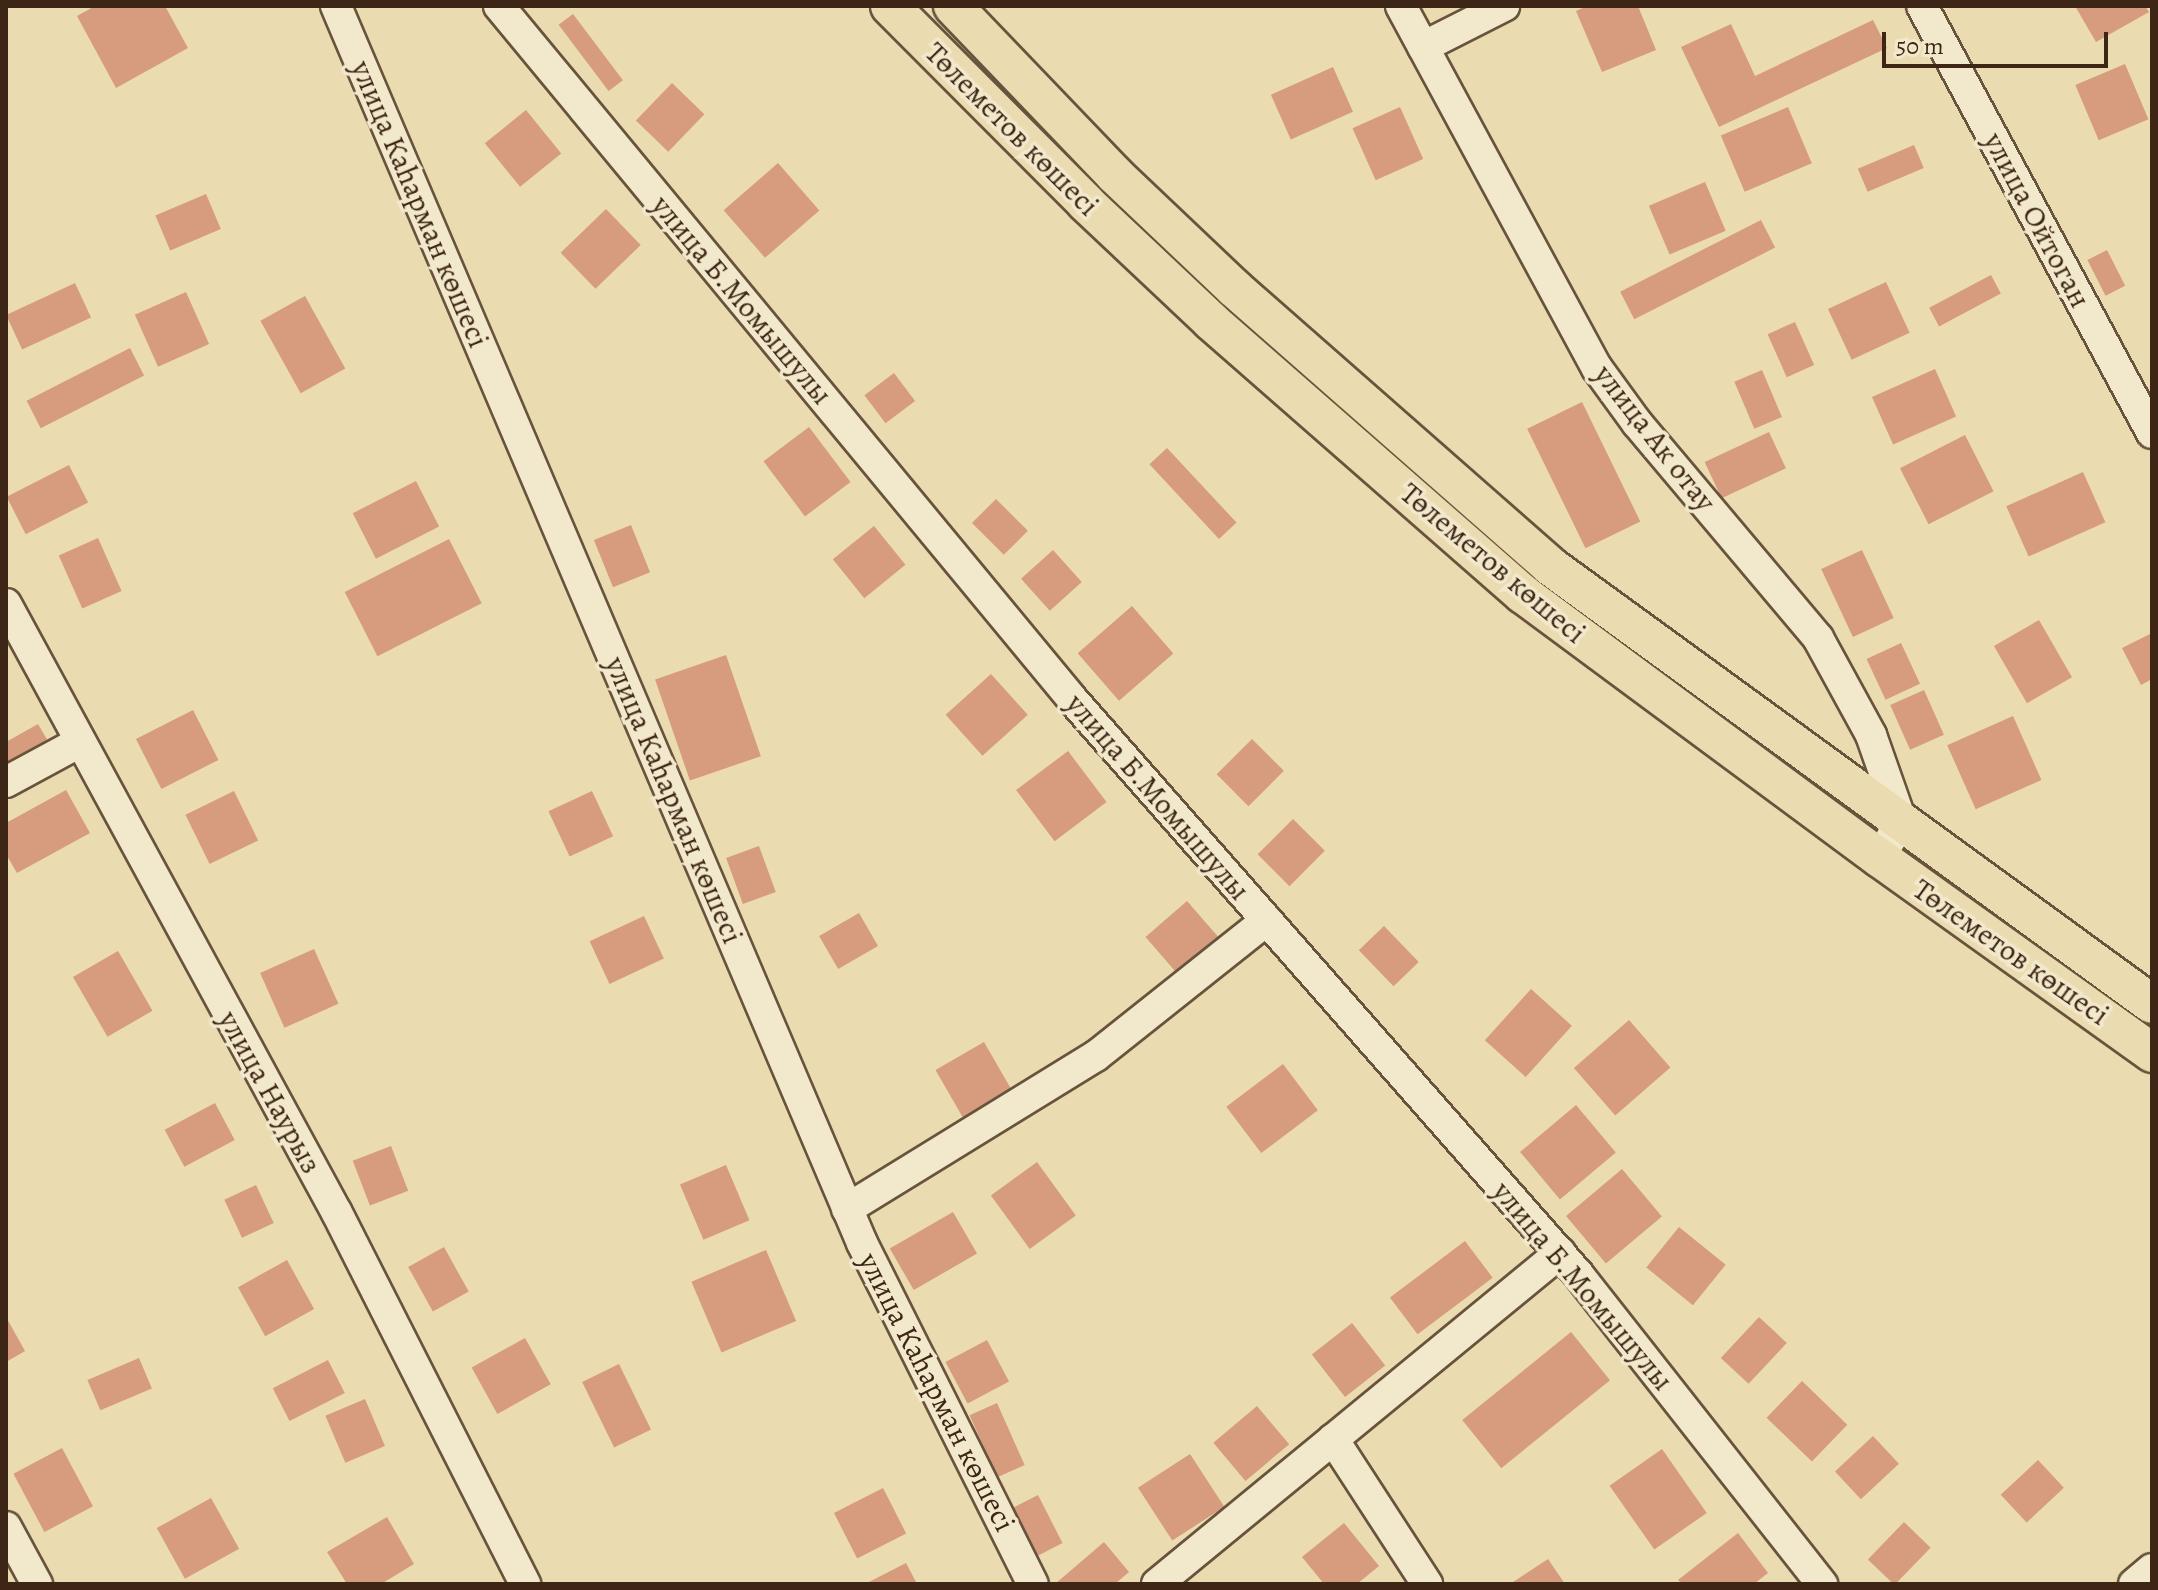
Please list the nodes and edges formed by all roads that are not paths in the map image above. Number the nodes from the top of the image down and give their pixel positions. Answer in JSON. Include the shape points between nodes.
{"nodes":[{"id":1,"x":336,"y":6,"type":"edge"},
{"id":2,"x":499,"y":6,"type":"edge"},
{"id":3,"x":890,"y":6,"type":"edge"},
{"id":4,"x":953,"y":6,"type":"edge"},
{"id":5,"x":1401,"y":6,"type":"edge"},
{"id":6,"x":1504,"y":6,"type":"edge"},
{"id":7,"x":1922,"y":6,"type":"edge"},
{"id":8,"x":1423,"y":47,"type":"junction"},
{"id":9,"x":2152,"y":433,"type":"edge"},
{"id":10,"x":6,"y":604,"type":"edge"},
{"id":11,"x":80,"y":742,"type":"junction"},
{"id":12,"x":6,"y":782,"type":"edge"},
{"id":13,"x":1901,"y":820,"type":"junction"},
{"id":14,"x":1880,"y":858,"type":"junction"},
{"id":15,"x":1267,"y":920,"type":"junction"},
{"id":16,"x":2152,"y":1004,"type":"edge"},
{"id":17,"x":2152,"y":1053,"type":"edge"},
{"id":18,"x":847,"y":1209,"type":"junction"},
{"id":19,"x":1560,"y":1253,"type":"junction"},
{"id":20,"x":1333,"y":1439,"type":"junction"},
{"id":21,"x":6,"y":1527,"type":"edge"},
{"id":22,"x":2152,"y":1569,"type":"edge"},
{"id":23,"x":37,"y":1584,"type":"edge"},
{"id":24,"x":525,"y":1584,"type":"edge"},
{"id":25,"x":1033,"y":1584,"type":"edge"},
{"id":26,"x":1157,"y":1584,"type":"edge"},
{"id":27,"x":1427,"y":1584,"type":"edge"},
{"id":28,"x":1822,"y":1584,"type":"edge"},
{"id":29,"x":2134,"y":1584,"type":"edge"}],
"edges":[{"from":1,"to":18,"type":"street","name":"улица Каһарман көшесі"},
{"from":2,"to":15,"type":"street","name":"улица Б.Момышулы","via":[[1072,699]]},
{"from":3,"to":14,"type":"main road","name":"Төлеметов көшесі","via":[[1211,321],[1523,594]]},
{"from":4,"to":13,"type":"main road","name":"Төлеметов көшесі","via":[[1115,175],[1447,479],[1550,566]]},
{"from":5,"to":8,"type":"street","name":"улица Ак отау"},
{"from":6,"to":8,"type":"street"},
{"from":7,"to":9,"type":"street","name":"улица Ойтоган"},
{"from":8,"to":13,"type":"street","name":"улица Ак отау","via":[[1597,368],[1818,638],[1871,735]]},
{"from":10,"to":11,"type":"street","name":"улица Наурыз"},
{"from":11,"to":12,"type":"street"},
{"from":11,"to":24,"type":"street","name":"улица Наурыз","via":[[337,1213]]},
{"from":13,"to":14,"type":"street"},
{"from":13,"to":16,"type":"main road","name":"Төлеметов көшесі"},
{"from":14,"to":17,"type":"main road","name":"Төлеметов көшесі"},
{"from":15,"to":18,"type":"street","via":[[1096,1056]]},
{"from":15,"to":19,"type":"street","name":"улица Б.Момышулы"},
{"from":18,"to":25,"type":"street","name":"улица Каһарман көшесі"},
{"from":19,"to":20,"type":"street"},
{"from":19,"to":28,"type":"street","name":"улица Б.Момышулы"},
{"from":20,"to":26,"type":"street"},
{"from":20,"to":27,"type":"street"},
{"from":21,"to":23,"type":"street"},
{"from":22,"to":29,"type":"street"}]}
